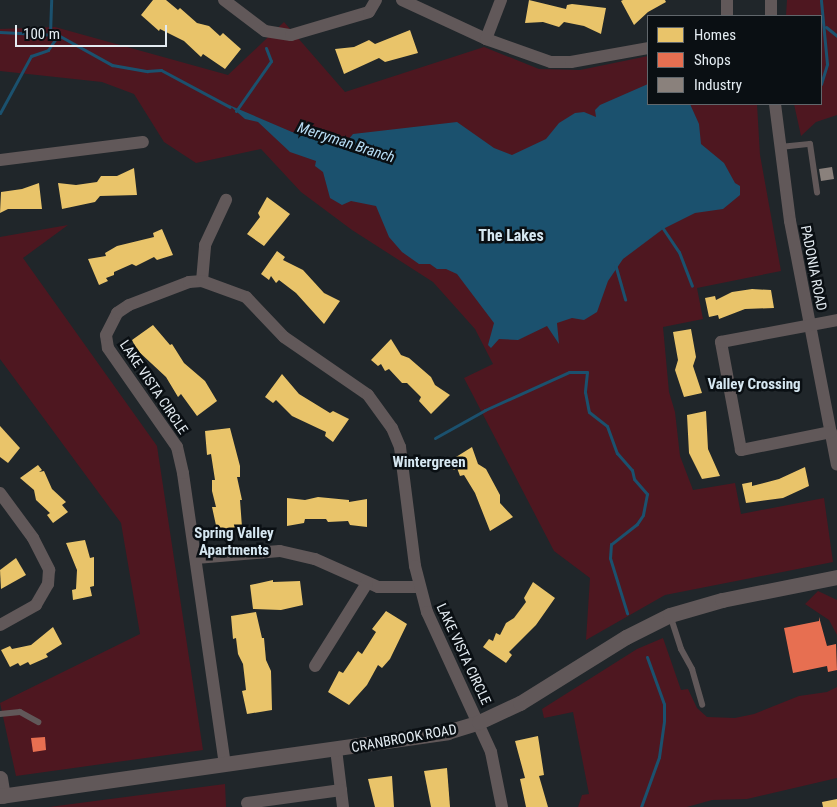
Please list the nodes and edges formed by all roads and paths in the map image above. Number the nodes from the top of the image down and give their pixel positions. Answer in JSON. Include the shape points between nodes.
{"nodes":[{"id":1,"x":224,"y":0,"type":"edge"},
{"id":2,"x":376,"y":0,"type":"edge"},
{"id":3,"x":402,"y":0,"type":"edge"},
{"id":4,"x":501,"y":0,"type":"edge"},
{"id":5,"x":727,"y":0,"type":"edge"},
{"id":6,"x":771,"y":0,"type":"edge"},
{"id":7,"x":727,"y":15,"type":"edge"},
{"id":8,"x":772,"y":15,"type":"edge"},
{"id":9,"x":486,"y":39,"type":"junction"},
{"id":10,"x":647,"y":48,"type":"edge"},
{"id":11,"x":775,"y":105,"type":"edge"},
{"id":12,"x":143,"y":142,"type":"dead end"},
{"id":13,"x":779,"y":147,"type":"junction"},
{"id":14,"x":0,"y":160,"type":"edge"},
{"id":15,"x":817,"y":192,"type":"dead end"},
{"id":16,"x":226,"y":200,"type":"dead end"},
{"id":17,"x":202,"y":281,"type":"junction"},
{"id":18,"x":837,"y":320,"type":"edge"},
{"id":19,"x":810,"y":325,"type":"junction"},
{"id":20,"x":831,"y":432,"type":"junction"},
{"id":21,"x":837,"y":465,"type":"edge"},
{"id":22,"x":0,"y":493,"type":"edge"},
{"id":23,"x":196,"y":558,"type":"junction"},
{"id":24,"x":837,"y":577,"type":"edge"},
{"id":25,"x":367,"y":583,"type":"junction"},
{"id":26,"x":420,"y":587,"type":"junction"},
{"id":27,"x":670,"y":616,"type":"junction"},
{"id":28,"x":0,"y":625,"type":"edge"},
{"id":29,"x":315,"y":666,"type":"dead end"},
{"id":30,"x":702,"y":705,"type":"dead end"},
{"id":31,"x":0,"y":714,"type":"edge"},
{"id":32,"x":38,"y":722,"type":"dead end"},
{"id":33,"x":479,"y":722,"type":"junction"},
{"id":34,"x":336,"y":749,"type":"junction"},
{"id":35,"x":225,"y":765,"type":"junction"},
{"id":36,"x":0,"y":778,"type":"edge"},
{"id":37,"x":341,"y":790,"type":"junction"},
{"id":38,"x":2,"y":800,"type":"edge"},
{"id":39,"x":247,"y":803,"type":"dead end"},
{"id":40,"x":343,"y":807,"type":"edge"},
{"id":41,"x":502,"y":807,"type":"edge"}],
"edges":[{"from":1,"to":2,"type":"street","via":[[265,31],[290,35],[368,12]]},
{"from":3,"to":9,"type":"street"},
{"from":4,"to":9,"type":"street"},
{"from":5,"to":7,"type":"street"},
{"from":6,"to":8,"type":"street"},
{"from":9,"to":10,"type":"street","via":[[551,62],[570,62]]},
{"from":11,"to":13,"type":"street","name":"PADONIA ROAD"},
{"from":12,"to":14,"type":"street"},
{"from":13,"to":15,"type":"lane","via":[[810,144]]},
{"from":13,"to":19,"type":"street","name":"PADONIA ROAD"},
{"from":16,"to":17,"type":"street","via":[[205,244]]},
{"from":17,"to":23,"type":"street","name":"LAKE VISTA CIRCLE","via":[[189,282],[129,304],[118,313],[106,335],[108,348],[176,447]]},
{"from":17,"to":26,"type":"street","name":"LAKE VISTA CIRCLE","via":[[246,297],[284,337],[368,395],[381,411],[400,446],[410,535]]},
{"from":18,"to":19,"type":"street"},
{"from":19,"to":20,"type":"street","name":"PADONIA ROAD"},
{"from":19,"to":20,"type":"street","via":[[721,342],[741,450]]},
{"from":20,"to":21,"type":"street","name":"PADONIA ROAD"},
{"from":22,"to":28,"type":"street","via":[[34,538],[49,570],[48,584],[36,605]]},
{"from":23,"to":25,"type":"street","via":[[288,552],[315,559]]},
{"from":23,"to":35,"type":"street","name":"LAKE VISTA CIRCLE"},
{"from":24,"to":27,"type":"street","name":"CRANBROOK ROAD","via":[[722,600]]},
{"from":25,"to":26,"type":"street","via":[[395,589]]},
{"from":25,"to":29,"type":"street"},
{"from":26,"to":33,"type":"street","name":"LAKE VISTA CIRCLE","via":[[427,612]]},
{"from":27,"to":30,"type":"lane","via":[[681,650],[692,669]]},
{"from":27,"to":33,"type":"street","name":"CRANBROOK ROAD","via":[[626,637],[520,703]]},
{"from":31,"to":32,"type":"lane","via":[[20,712]]},
{"from":33,"to":34,"type":"street","name":"CRANBROOK ROAD","via":[[430,736]]},
{"from":33,"to":41,"type":"street","name":"LAKE VISTA CIRCLE","via":[[494,760]]},
{"from":34,"to":35,"type":"street","name":"CRANBROOK ROAD"},
{"from":34,"to":37,"type":"street"},
{"from":35,"to":38,"type":"street","name":"CRANBROOK ROAD"},
{"from":36,"to":38,"type":"street"},
{"from":37,"to":39,"type":"street"},
{"from":37,"to":40,"type":"street"}]}
